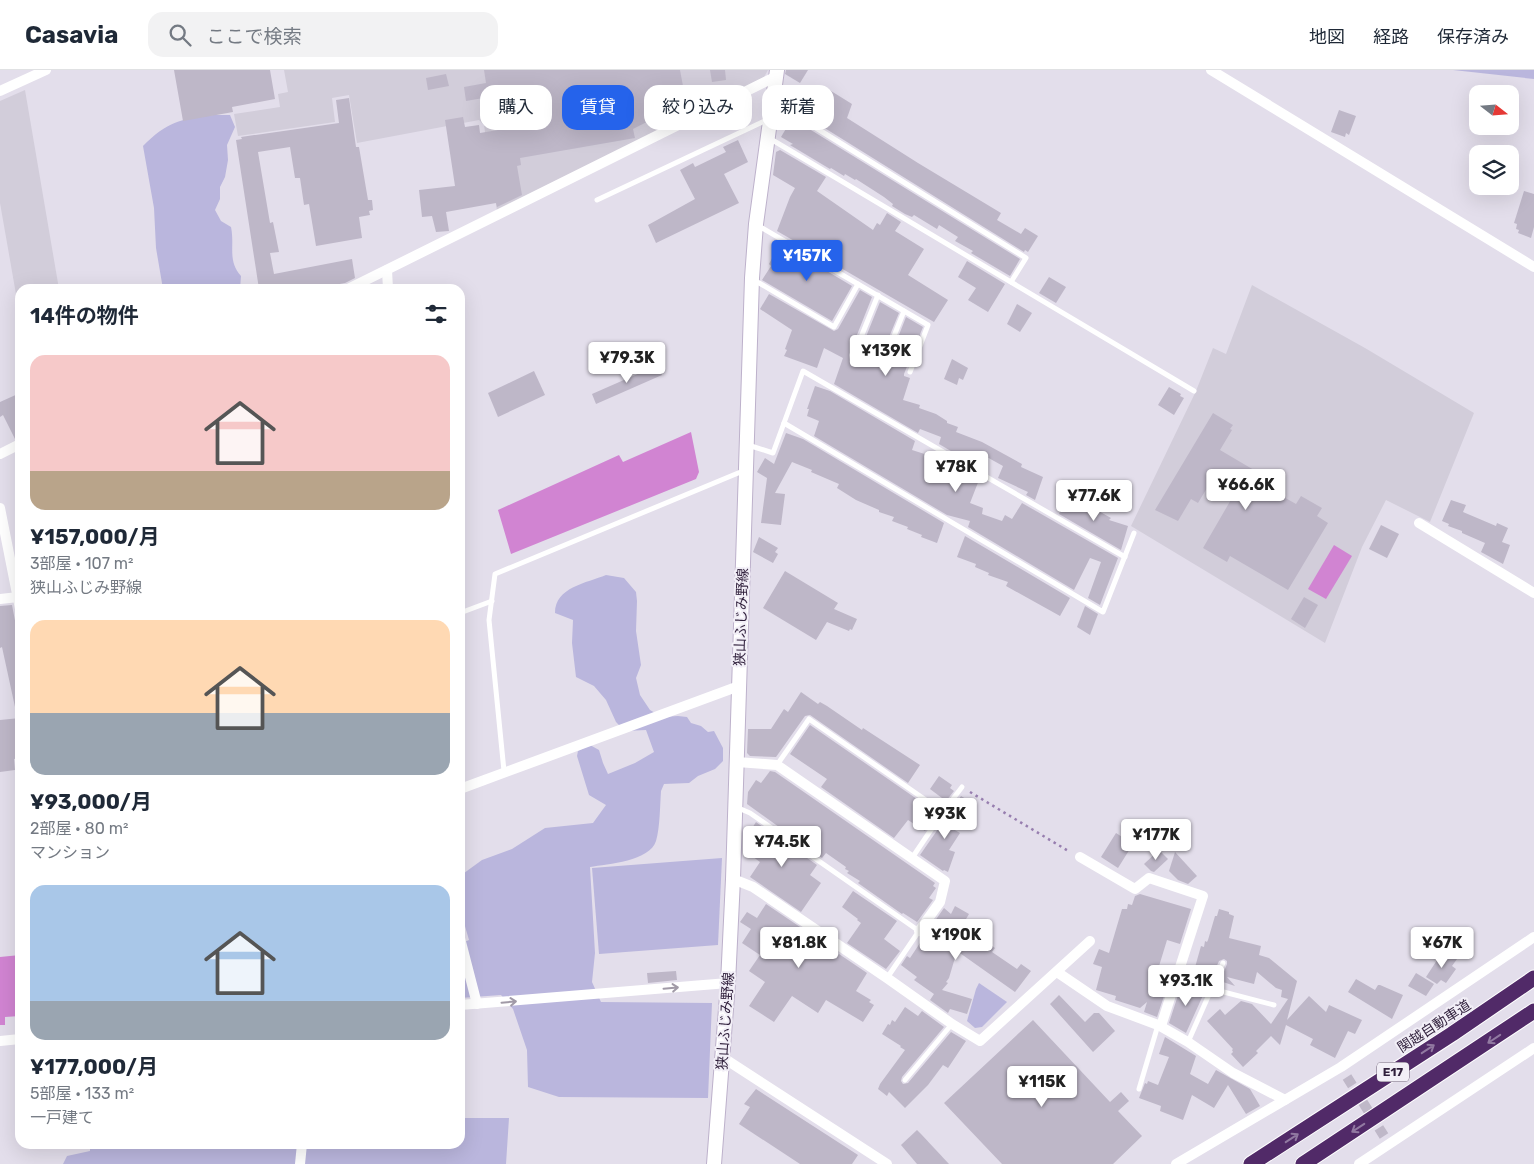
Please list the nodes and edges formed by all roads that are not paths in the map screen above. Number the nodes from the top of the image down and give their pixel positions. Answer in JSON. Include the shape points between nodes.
{"nodes":[{"id":1,"x":46,"y":70,"type":"edge"},
{"id":2,"x":1211,"y":70,"type":"edge"},
{"id":3,"x":777,"y":73,"type":"edge"},
{"id":4,"x":0,"y":91,"type":"edge"},
{"id":5,"x":762,"y":122,"type":"edge"},
{"id":6,"x":770,"y":130,"type":"edge"},
{"id":7,"x":819,"y":130,"type":"edge"},
{"id":8,"x":769,"y":138,"type":"junction"},
{"id":9,"x":597,"y":200,"type":"dead end"},
{"id":10,"x":756,"y":224,"type":"junction"},
{"id":11,"x":1534,"y":267,"type":"edge"},
{"id":12,"x":387,"y":270,"type":"junction"},
{"id":13,"x":752,"y":278,"type":"junction"},
{"id":14,"x":1011,"y":282,"type":"junction"},
{"id":15,"x":358,"y":284,"type":"edge"},
{"id":16,"x":388,"y":284,"type":"edge"},
{"id":17,"x":858,"y":284,"type":"junction"},
{"id":18,"x":878,"y":295,"type":"junction"},
{"id":19,"x":904,"y":310,"type":"junction"},
{"id":20,"x":853,"y":357,"type":"dead end"},
{"id":21,"x":882,"y":366,"type":"dead end"},
{"id":22,"x":910,"y":372,"type":"dead end"},
{"id":23,"x":1194,"y":391,"type":"dead end"},
{"id":24,"x":784,"y":423,"type":"junction"},
{"id":25,"x":745,"y":444,"type":"junction"},
{"id":26,"x":15,"y":446,"type":"edge"},
{"id":27,"x":0,"y":454,"type":"edge"},
{"id":28,"x":745,"y":471,"type":"junction"},
{"id":29,"x":0,"y":508,"type":"edge"},
{"id":30,"x":1419,"y":523,"type":"dead end"},
{"id":31,"x":1134,"y":533,"type":"dead end"},
{"id":32,"x":1125,"y":557,"type":"junction"},
{"id":33,"x":15,"y":583,"type":"edge"},
{"id":34,"x":1534,"y":593,"type":"edge"},
{"id":35,"x":15,"y":598,"type":"edge"},
{"id":36,"x":0,"y":599,"type":"edge"},
{"id":37,"x":492,"y":601,"type":"junction"},
{"id":38,"x":465,"y":611,"type":"edge"},
{"id":39,"x":739,"y":686,"type":"junction"},
{"id":40,"x":737,"y":762,"type":"junction"},
{"id":41,"x":777,"y":765,"type":"junction"},
{"id":42,"x":504,"y":771,"type":"junction"},
{"id":43,"x":465,"y":787,"type":"edge"},
{"id":44,"x":962,"y":788,"type":"road end"},
{"id":45,"x":736,"y":807,"type":"junction"},
{"id":46,"x":943,"y":812,"type":"junction"},
{"id":47,"x":912,"y":858,"type":"junction"},
{"id":48,"x":1080,"y":858,"type":"road end"},
{"id":49,"x":733,"y":879,"type":"junction"},
{"id":50,"x":920,"y":931,"type":"junction"},
{"id":51,"x":1534,"y":938,"type":"edge"},
{"id":52,"x":1090,"y":941,"type":"dead end"},
{"id":53,"x":465,"y":957,"type":"edge"},
{"id":54,"x":1223,"y":963,"type":"dead end"},
{"id":55,"x":1057,"y":972,"type":"junction"},
{"id":56,"x":887,"y":978,"type":"junction"},
{"id":57,"x":1534,"y":978,"type":"edge"},
{"id":58,"x":728,"y":983,"type":"junction"},
{"id":59,"x":1212,"y":989,"type":"junction"},
{"id":60,"x":477,"y":1004,"type":"junction"},
{"id":61,"x":465,"y":1005,"type":"edge"},
{"id":62,"x":1274,"y":1005,"type":"dead end"},
{"id":63,"x":1534,"y":1011,"type":"edge"},
{"id":64,"x":952,"y":1024,"type":"junction"},
{"id":65,"x":1159,"y":1025,"type":"junction"},
{"id":66,"x":15,"y":1040,"type":"edge"},
{"id":67,"x":0,"y":1041,"type":"edge"},
{"id":68,"x":1188,"y":1042,"type":"junction"},
{"id":69,"x":1534,"y":1048,"type":"edge"},
{"id":70,"x":722,"y":1057,"type":"junction"},
{"id":71,"x":1341,"y":1067,"type":"junction"},
{"id":72,"x":1347,"y":1077,"type":"tunnel mouth"},
{"id":73,"x":905,"y":1080,"type":"dead end"},
{"id":74,"x":1139,"y":1089,"type":"dead end"},
{"id":75,"x":1285,"y":1100,"type":"junction"},
{"id":76,"x":302,"y":1149,"type":"edge"},
{"id":77,"x":300,"y":1164,"type":"edge"},
{"id":78,"x":714,"y":1164,"type":"edge"},
{"id":79,"x":887,"y":1164,"type":"edge"},
{"id":80,"x":1176,"y":1164,"type":"edge"},
{"id":81,"x":1251,"y":1164,"type":"edge"},
{"id":82,"x":1303,"y":1164,"type":"edge"},
{"id":83,"x":1359,"y":1164,"type":"edge"}],
"edges":[{"from":1,"to":4,"type":"street"},
{"from":2,"to":11,"type":"street"},
{"from":3,"to":12,"type":"street"},
{"from":5,"to":9,"type":"lane"},
{"from":6,"to":8,"type":"main road","name":"狭山ふじみ野線"},
{"from":7,"to":14,"type":"lane","via":[[1026,258]]},
{"from":8,"to":10,"type":"main road","name":"狭山ふじみ野線"},
{"from":8,"to":14,"type":"lane"},
{"from":10,"to":13,"type":"main road","name":"狭山ふじみ野線"},
{"from":10,"to":17,"type":"lane"},
{"from":12,"to":15,"type":"street"},
{"from":12,"to":16,"type":"street"},
{"from":13,"to":17,"type":"lane","via":[[834,327]]},
{"from":13,"to":25,"type":"main road","name":"狭山ふじみ野線"},
{"from":14,"to":23,"type":"lane"},
{"from":17,"to":18,"type":"lane"},
{"from":18,"to":19,"type":"lane"},
{"from":18,"to":20,"type":"lane"},
{"from":19,"to":21,"type":"lane"},
{"from":19,"to":22,"type":"lane","via":[[928,325]]},
{"from":24,"to":25,"type":"lane","via":[[773,453]]},
{"from":24,"to":32,"type":"lane","via":[[803,370]]},
{"from":24,"to":32,"type":"lane","via":[[1104,612]]},
{"from":25,"to":28,"type":"main road","name":"狭山ふじみ野線"},
{"from":26,"to":27,"type":"street"},
{"from":28,"to":37,"type":"lane","via":[[495,574]]},
{"from":28,"to":39,"type":"main road","name":"狭山ふじみ野線"},
{"from":29,"to":33,"type":"street"},
{"from":30,"to":34,"type":"street"},
{"from":31,"to":32,"type":"lane"},
{"from":35,"to":36,"type":"street"},
{"from":37,"to":38,"type":"lane"},
{"from":37,"to":42,"type":"lane","via":[[489,620]]},
{"from":39,"to":40,"type":"main road","name":"狭山ふじみ野線"},
{"from":39,"to":42,"type":"street"},
{"from":40,"to":41,"type":"street"},
{"from":40,"to":45,"type":"main road","name":"狭山ふじみ野線"},
{"from":41,"to":46,"type":"lane","via":[[809,719]]},
{"from":41,"to":47,"type":"street"},
{"from":42,"to":43,"type":"street"},
{"from":44,"to":46,"type":"lane"},
{"from":45,"to":49,"type":"main road","name":"狭山ふじみ野線"},
{"from":45,"to":50,"type":"lane","via":[[750,813]]},
{"from":46,"to":47,"type":"lane"},
{"from":47,"to":50,"type":"street","via":[[945,881],[940,902]]},
{"from":48,"to":65,"type":"street","via":[[1135,889],[1149,878],[1203,896]]},
{"from":49,"to":56,"type":"street","via":[[753,888]]},
{"from":49,"to":58,"type":"main road","name":"狭山ふじみ野線"},
{"from":50,"to":56,"type":"lane"},
{"from":51,"to":71,"type":"street"},
{"from":52,"to":55,"type":"street"},
{"from":53,"to":60,"type":"street"},
{"from":54,"to":59,"type":"lane"},
{"from":55,"to":64,"type":"street","via":[[980,1041]]},
{"from":55,"to":65,"type":"street","via":[[1107,1006]]},
{"from":56,"to":64,"type":"street"},
{"from":81,"to":57,"type":"highway","name":"関越自動車道","number":"E17","one_way":true},
{"from":60,"to":58,"type":"street","one_way":true},
{"from":58,"to":70,"type":"main road","name":"狭山ふじみ野線"},
{"from":59,"to":62,"type":"lane"},
{"from":59,"to":68,"type":"lane"},
{"from":60,"to":61,"type":"street"},
{"from":63,"to":82,"type":"highway","number":"E17","one_way":true},
{"from":64,"to":73,"type":"lane"},
{"from":65,"to":68,"type":"street"},
{"from":65,"to":74,"type":"lane"},
{"from":66,"to":67,"type":"street"},
{"from":68,"to":75,"type":"street","via":[[1233,1073]]},
{"from":69,"to":83,"type":"street","via":[[1386,1140]]},
{"from":70,"to":78,"type":"main road","name":"狭山ふじみ野線"},
{"from":70,"to":79,"type":"street"},
{"from":71,"to":72,"type":"street"},
{"from":71,"to":75,"type":"street"},
{"from":75,"to":80,"type":"street"},
{"from":76,"to":77,"type":"street"}]}
